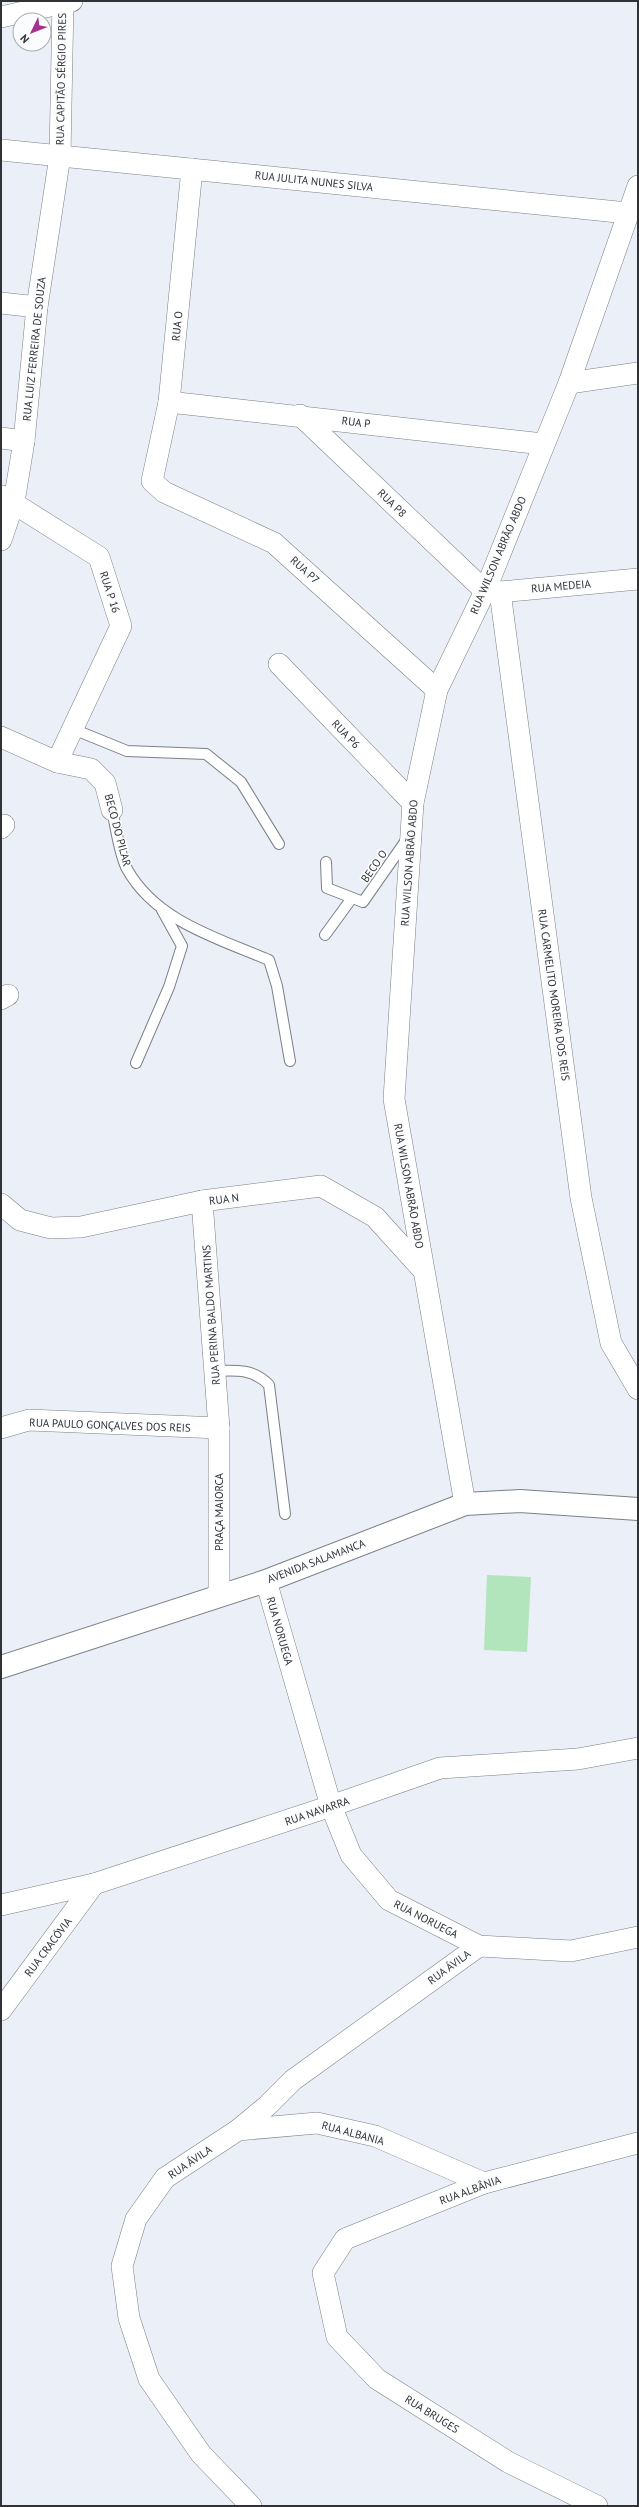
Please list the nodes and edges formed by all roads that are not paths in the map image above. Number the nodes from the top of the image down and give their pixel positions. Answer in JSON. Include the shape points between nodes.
{"nodes":[{"id":1,"x":66,"y":1,"type":"edge"},
{"id":2,"x":1,"y":17,"type":"edge"},
{"id":3,"x":1,"y":150,"type":"edge"},
{"id":4,"x":60,"y":156,"type":"junction"},
{"id":5,"x":192,"y":169,"type":"junction"},
{"id":6,"x":638,"y":186,"type":"edge"},
{"id":7,"x":628,"y":213,"type":"junction"},
{"id":8,"x":1,"y":303,"type":"edge"},
{"id":9,"x":37,"y":307,"type":"junction"},
{"id":10,"x":638,"y":373,"type":"edge"},
{"id":11,"x":569,"y":383,"type":"junction"},
{"id":12,"x":169,"y":402,"type":"junction"},
{"id":13,"x":300,"y":415,"type":"junction"},
{"id":14,"x":1,"y":438,"type":"edge"},
{"id":15,"x":24,"y":441,"type":"junction"},
{"id":16,"x":543,"y":444,"type":"junction"},
{"id":17,"x":152,"y":481,"type":"joint"},
{"id":18,"x":8,"y":499,"type":"edge"},
{"id":19,"x":1,"y":540,"type":"edge"},
{"id":20,"x":638,"y":579,"type":"edge"},
{"id":21,"x":492,"y":591,"type":"junction"},
{"id":22,"x":279,"y":664,"type":"dead end"},
{"id":23,"x":437,"y":690,"type":"junction"},
{"id":24,"x":73,"y":729,"type":"junction"},
{"id":25,"x":1,"y":737,"type":"edge"},
{"id":26,"x":57,"y":762,"type":"junction"},
{"id":27,"x":413,"y":803,"type":"junction"},
{"id":28,"x":112,"y":810,"type":"joint"},
{"id":29,"x":411,"y":834,"type":"junction"},
{"id":30,"x":279,"y":844,"type":"dead end"},
{"id":31,"x":326,"y":862,"type":"dead end"},
{"id":32,"x":352,"y":898,"type":"junction"},
{"id":33,"x":162,"y":909,"type":"junction"},
{"id":34,"x":325,"y":935,"type":"dead end"},
{"id":35,"x":290,"y":1061,"type":"dead end"},
{"id":36,"x":136,"y":1063,"type":"dead end"},
{"id":37,"x":202,"y":1201,"type":"junction"},
{"id":38,"x":1,"y":1204,"type":"edge"},
{"id":39,"x":423,"y":1270,"type":"junction"},
{"id":40,"x":215,"y":1371,"type":"junction"},
{"id":41,"x":638,"y":1389,"type":"edge"},
{"id":42,"x":1,"y":1428,"type":"edge"},
{"id":43,"x":219,"y":1428,"type":"junction"},
{"id":44,"x":465,"y":1504,"type":"junction"},
{"id":45,"x":638,"y":1509,"type":"edge"},
{"id":46,"x":285,"y":1514,"type":"dead end"},
{"id":47,"x":266,"y":1581,"type":"junction"},
{"id":48,"x":219,"y":1596,"type":"junction"},
{"id":49,"x":1,"y":1667,"type":"edge"},
{"id":50,"x":638,"y":1748,"type":"edge"},
{"id":51,"x":331,"y":1806,"type":"junction"},
{"id":52,"x":94,"y":1884,"type":"junction"},
{"id":53,"x":1,"y":1905,"type":"edge"},
{"id":54,"x":638,"y":1937,"type":"edge"},
{"id":55,"x":479,"y":1946,"type":"junction"},
{"id":56,"x":1,"y":2010,"type":"edge"},
{"id":57,"x":238,"y":2130,"type":"junction"},
{"id":58,"x":638,"y":2143,"type":"edge"},
{"id":59,"x":484,"y":2183,"type":"junction"},
{"id":60,"x":323,"y":2273,"type":"joint"},
{"id":61,"x":251,"y":2506,"type":"edge"},
{"id":62,"x":597,"y":2506,"type":"edge"}],
"edges":[{"from":1,"to":2,"type":"street"},
{"from":1,"to":4,"type":"street","name":"RUA CAPITÃO SÉRGIO PIRES"},
{"from":3,"to":4,"type":"street","name":"RUA JULITA NUNES SILVA"},
{"from":4,"to":5,"type":"street","name":"RUA JULITA NUNES SILVA"},
{"from":4,"to":9,"type":"street","name":"RUA LUIZ FERREIRA DE SOUZA"},
{"from":5,"to":7,"type":"street","name":"RUA JULITA NUNES SILVA"},
{"from":5,"to":12,"type":"street","name":"RUA O"},
{"from":6,"to":7,"type":"street","name":"RUA WILSON ABRÃO ABDO"},
{"from":7,"to":11,"type":"street","name":"RUA WILSON ABRÃO ABDO"},
{"from":8,"to":9,"type":"street"},
{"from":9,"to":15,"type":"street","name":"RUA LUIZ FERREIRA DE SOUZA"},
{"from":10,"to":11,"type":"street"},
{"from":11,"to":16,"type":"street","name":"RUA WILSON ABRÃO ABDO"},
{"from":12,"to":13,"type":"street","name":"RUA P"},
{"from":12,"to":17,"type":"street","name":"RUA O"},
{"from":13,"to":16,"type":"street","name":"RUA P"},
{"from":13,"to":21,"type":"street","name":"RUA P8"},
{"from":14,"to":15,"type":"street"},
{"from":15,"to":18,"type":"street","name":"RUA LUIZ FERREIRA DE SOUZA"},
{"from":16,"to":21,"type":"street","name":"RUA WILSON ABRÃO ABDO"},
{"from":17,"to":23,"type":"street","name":"RUA P7","via":[[164,492],[274,543]]},
{"from":18,"to":19,"type":"street","name":"RUA LUIZ FERREIRA DE SOUZA"},
{"from":18,"to":24,"type":"street","name":"RUA P 16","via":[[99,557],[121,626]]},
{"from":20,"to":21,"type":"street","name":"RUA MEDEIA"},
{"from":21,"to":23,"type":"street","name":"RUA WILSON ABRÃO ABDO"},
{"from":21,"to":41,"type":"street","name":"RUA CARMELITO MOREIRA DOS REIS","via":[[581,1198],[611,1342]]},
{"from":22,"to":27,"type":"street","name":"RUA P6"},
{"from":23,"to":27,"type":"street","name":"RUA WILSON ABRÃO ABDO"},
{"from":24,"to":26,"type":"street","name":"RUA P 16"},
{"from":24,"to":30,"type":"lane","via":[[127,751],[206,754],[241,782]]},
{"from":25,"to":26,"type":"street","name":"BECO DO PILAR"},
{"from":26,"to":28,"type":"street","name":"BECO DO PILAR","via":[[91,769],[105,783]]},
{"from":27,"to":29,"type":"street","name":"RUA WILSON ABRÃO ABDO"},
{"from":28,"to":33,"type":"lane","name":"BECO DO PILAR","via":[[127,868],[140,889]]},
{"from":29,"to":32,"type":"lane","name":"BECO O","via":[[363,902]]},
{"from":29,"to":39,"type":"street","name":"RUA WILSON ABRÃO ABDO","via":[[394,1099]]},
{"from":31,"to":32,"type":"lane","via":[[327,888]]},
{"from":32,"to":34,"type":"lane"},
{"from":33,"to":35,"type":"lane","name":"BECO DO PILAR","via":[[195,929],[269,960],[277,986]]},
{"from":33,"to":36,"type":"lane","name":"BECO DO PILAR","via":[[182,946],[169,986]]},
{"from":37,"to":38,"type":"street","name":"RUA N","via":[[81,1226],[51,1228],[20,1220]]},
{"from":37,"to":39,"type":"street","name":"RUA N","via":[[321,1186],[375,1218]]},
{"from":37,"to":40,"type":"street","name":"RUA PERINA BALDO MARTINS"},
{"from":39,"to":44,"type":"street","name":"RUA WILSON ABRÃO ABDO"},
{"from":40,"to":43,"type":"street","name":"RUA PERINA BALDO MARTINS"},
{"from":40,"to":46,"type":"lane","via":[[243,1370],[261,1376],[270,1385]]},
{"from":42,"to":43,"type":"street","name":"RUA PAULO GONÇALVES DOS REIS","via":[[29,1420]]},
{"from":43,"to":48,"type":"street","name":"PRAÇA MAIORCA"},
{"from":44,"to":45,"type":"street","name":"AVENIDA SALAMANCA","via":[[520,1501]]},
{"from":44,"to":47,"type":"street","name":"AVENIDA SALAMANCA"},
{"from":47,"to":48,"type":"street","name":"AVENIDA SALAMANCA"},
{"from":47,"to":51,"type":"street","name":"RUA NORUEGA"},
{"from":48,"to":49,"type":"street","name":"AVENIDA SALAMANCA"},
{"from":50,"to":51,"type":"street","name":"RUA NAVARRA","via":[[578,1759],[440,1768]]},
{"from":51,"to":52,"type":"street","name":"RUA NAVARRA"},
{"from":51,"to":55,"type":"street","name":"RUA NORUEGA","via":[[351,1856],[389,1900]]},
{"from":52,"to":53,"type":"street","name":"RUA NAVARRA"},
{"from":52,"to":56,"type":"street","name":"RUA CRACÓVIA"},
{"from":54,"to":55,"type":"street","name":"RUA NORUEGA","via":[[570,1951]]},
{"from":55,"to":57,"type":"street","name":"RUA ÁVILA","via":[[293,2080]]},
{"from":57,"to":59,"type":"street","name":"RUA ALBANIA","via":[[317,2123],[375,2136]]},
{"from":57,"to":61,"type":"street","name":"RUA ÁVILA","via":[[166,2178],[136,2220],[122,2266],[129,2318],[149,2379],[201,2454]]},
{"from":58,"to":59,"type":"street","name":"RUA ALBÂNIA"},
{"from":59,"to":60,"type":"street","name":"RUA ALBÂNIA","via":[[345,2239]]},
{"from":60,"to":62,"type":"street","name":"RUA BRUGES","via":[[337,2337],[377,2379],[508,2462]]}]}
